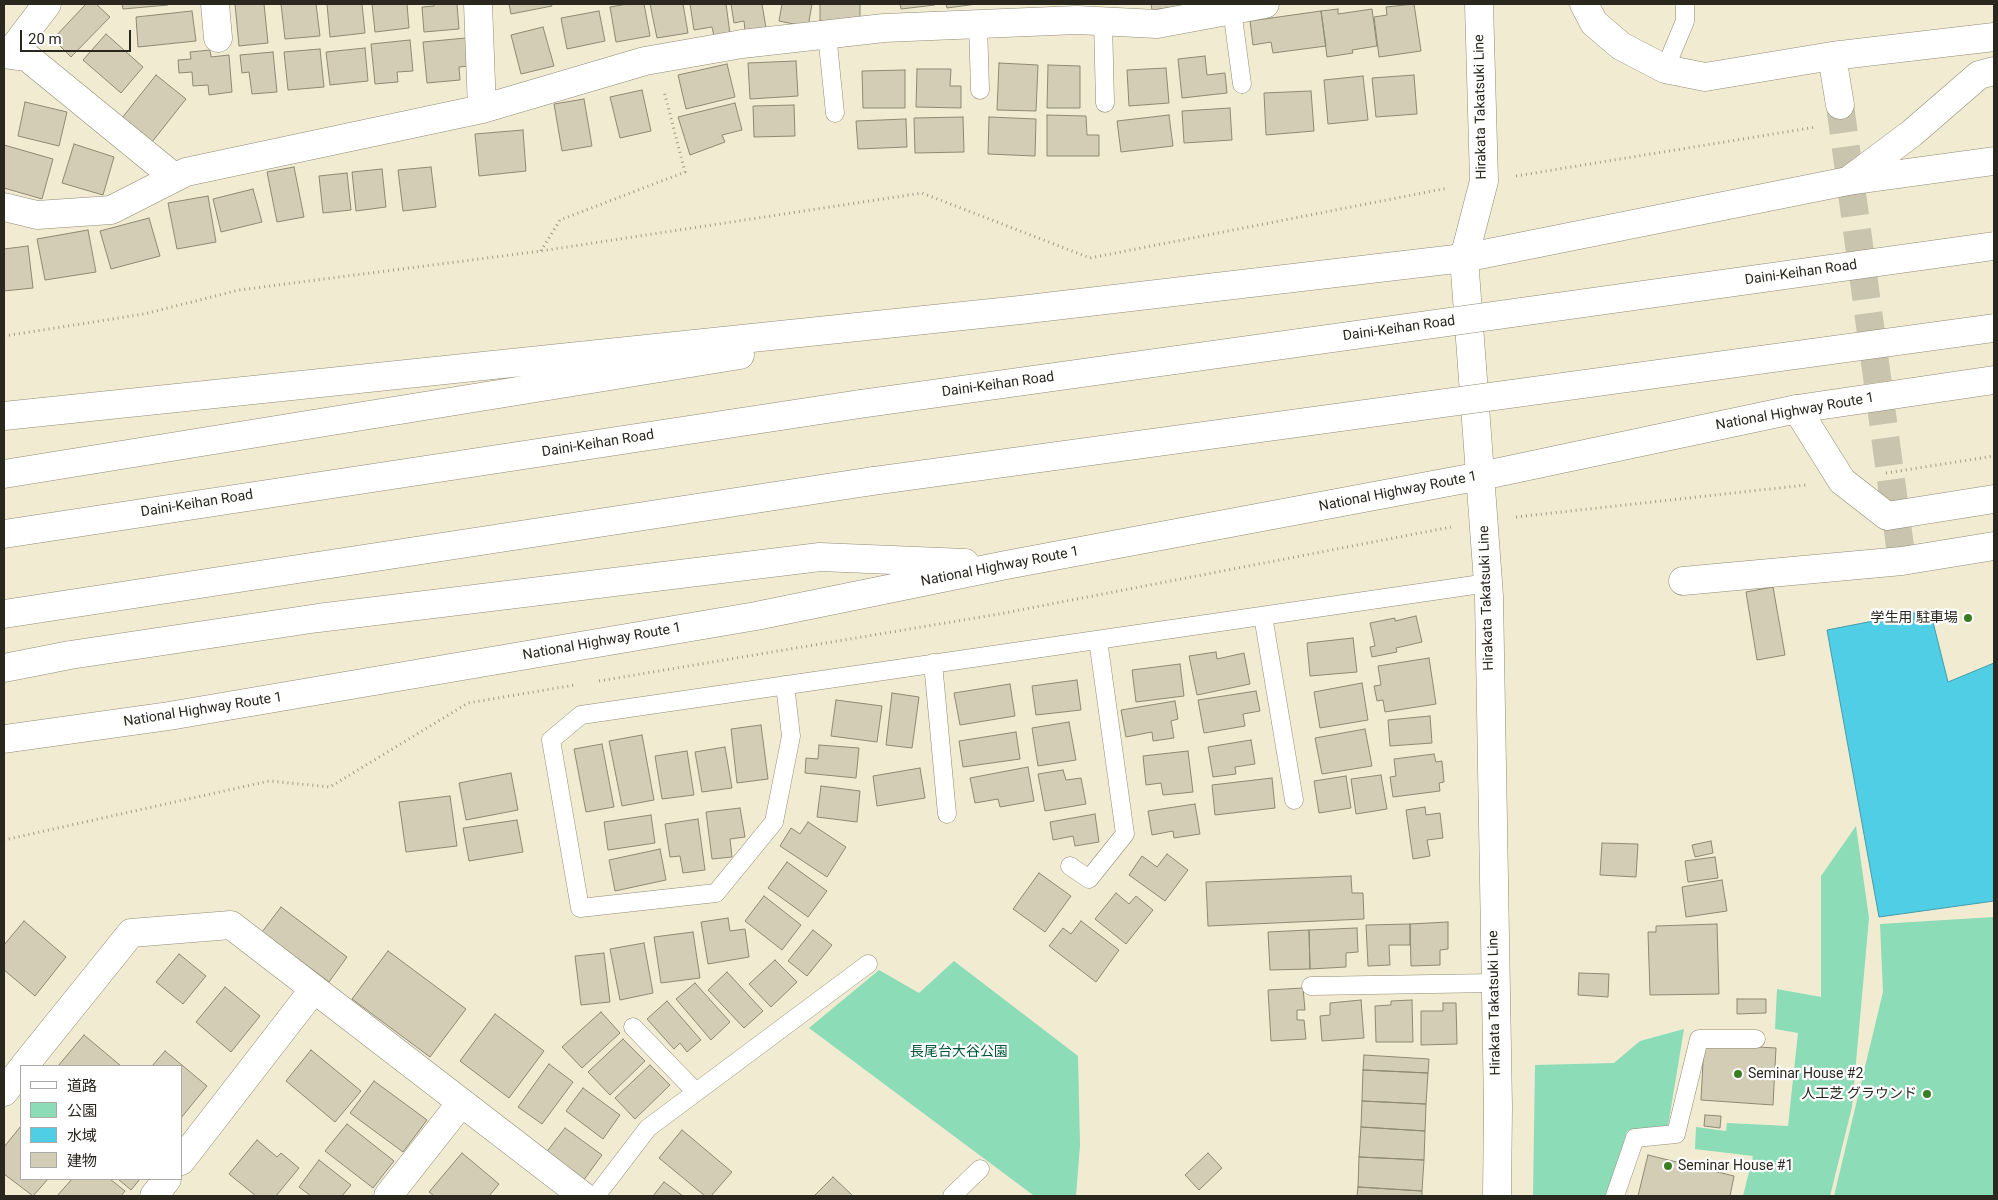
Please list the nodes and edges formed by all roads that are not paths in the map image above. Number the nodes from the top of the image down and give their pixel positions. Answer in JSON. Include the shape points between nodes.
{"nodes":[{"id":1,"x":46,"y":4,"type":"edge"},
{"id":2,"x":215,"y":4,"type":"edge"},
{"id":3,"x":478,"y":4,"type":"edge"},
{"id":4,"x":1265,"y":4,"type":"edge"},
{"id":5,"x":1478,"y":4,"type":"edge"},
{"id":6,"x":1584,"y":4,"type":"edge"},
{"id":7,"x":1685,"y":4,"type":"edge"},
{"id":8,"x":1232,"y":10,"type":"junction"},
{"id":9,"x":884,"y":16,"type":"edge"},
{"id":10,"x":1103,"y":21,"type":"junction"},
{"id":11,"x":978,"y":24,"type":"junction"},
{"id":12,"x":827,"y":34,"type":"junction"},
{"id":13,"x":1994,"y":37,"type":"edge"},
{"id":14,"x":218,"y":38,"type":"dead end"},
{"id":15,"x":6,"y":54,"type":"edge"},
{"id":16,"x":1832,"y":56,"type":"junction"},
{"id":17,"x":1665,"y":69,"type":"junction"},
{"id":18,"x":1994,"y":71,"type":"edge"},
{"id":19,"x":1242,"y":84,"type":"dead end"},
{"id":20,"x":980,"y":90,"type":"dead end"},
{"id":21,"x":1105,"y":103,"type":"dead end"},
{"id":22,"x":1840,"y":106,"type":"tunnel mouth"},
{"id":23,"x":482,"y":109,"type":"junction"},
{"id":24,"x":835,"y":113,"type":"dead end"},
{"id":25,"x":1994,"y":162,"type":"edge"},
{"id":26,"x":174,"y":178,"type":"junction"},
{"id":27,"x":1848,"y":181,"type":"junction"},
{"id":28,"x":4,"y":207,"type":"edge"},
{"id":29,"x":1994,"y":246,"type":"edge"},
{"id":30,"x":1464,"y":258,"type":"junction"},
{"id":31,"x":1020,"y":310,"type":"junction"},
{"id":32,"x":1994,"y":328,"type":"edge"},
{"id":33,"x":1994,"y":380,"type":"edge"},
{"id":34,"x":1798,"y":409,"type":"junction"},
{"id":35,"x":4,"y":416,"type":"edge"},
{"id":36,"x":4,"y":474,"type":"edge"},
{"id":37,"x":1481,"y":476,"type":"junction"},
{"id":38,"x":1994,"y":499,"type":"edge"},
{"id":39,"x":4,"y":534,"type":"edge"},
{"id":40,"x":1994,"y":546,"type":"edge"},
{"id":41,"x":1006,"y":565,"type":"junction"},
{"id":42,"x":1682,"y":581,"type":"dead end"},
{"id":43,"x":1488,"y":583,"type":"junction"},
{"id":44,"x":4,"y":614,"type":"edge"},
{"id":45,"x":1263,"y":616,"type":"junction"},
{"id":46,"x":1098,"y":640,"type":"junction"},
{"id":47,"x":933,"y":664,"type":"junction"},
{"id":48,"x":4,"y":668,"type":"edge"},
{"id":49,"x":785,"y":685,"type":"junction"},
{"id":50,"x":4,"y":739,"type":"edge"},
{"id":51,"x":1294,"y":800,"type":"dead end"},
{"id":52,"x":948,"y":814,"type":"dead end"},
{"id":53,"x":1070,"y":866,"type":"dead end"},
{"id":54,"x":868,"y":964,"type":"dead end"},
{"id":55,"x":1494,"y":983,"type":"junction"},
{"id":56,"x":1311,"y":986,"type":"dead end"},
{"id":57,"x":314,"y":989,"type":"junction"},
{"id":58,"x":633,"y":1027,"type":"dead end"},
{"id":59,"x":1756,"y":1039,"type":"dead end"},
{"id":60,"x":25,"y":1065,"type":"edge"},
{"id":61,"x":20,"y":1071,"type":"edge"},
{"id":62,"x":4,"y":1092,"type":"edge"},
{"id":63,"x":696,"y":1092,"type":"junction"},
{"id":64,"x":461,"y":1103,"type":"junction"},
{"id":65,"x":182,"y":1160,"type":"edge"},
{"id":66,"x":980,"y":1170,"type":"dead end"},
{"id":67,"x":166,"y":1180,"type":"edge"},
{"id":68,"x":154,"y":1196,"type":"edge"},
{"id":69,"x":388,"y":1196,"type":"edge"},
{"id":70,"x":583,"y":1196,"type":"edge"},
{"id":71,"x":596,"y":1196,"type":"edge"},
{"id":72,"x":952,"y":1196,"type":"edge"},
{"id":73,"x":1497,"y":1196,"type":"edge"},
{"id":74,"x":1615,"y":1196,"type":"edge"}],
"edges":[{"from":1,"to":15,"type":"main road"},
{"from":2,"to":14,"type":"main road"},
{"from":3,"to":23,"type":"main road"},
{"from":4,"to":8,"type":"main road"},
{"from":5,"to":30,"type":"main road","name":"Hirakata Takatsuki Line","via":[[1484,181]]},
{"from":6,"to":17,"type":"main road","via":[[1594,23],[1621,46]]},
{"from":7,"to":17,"type":"lane","via":[[1685,21]]},
{"from":8,"to":10,"type":"main road","via":[[1157,24]]},
{"from":8,"to":19,"type":"lane"},
{"from":9,"to":11,"type":"main road"},
{"from":9,"to":12,"type":"main road"},
{"from":10,"to":11,"type":"main road"},
{"from":10,"to":21,"type":"lane"},
{"from":11,"to":20,"type":"lane"},
{"from":12,"to":23,"type":"main road","via":[[656,59]]},
{"from":12,"to":24,"type":"lane"},
{"from":13,"to":16,"type":"main road"},
{"from":15,"to":26,"type":"main road","via":[[26,57]]},
{"from":16,"to":17,"type":"main road","via":[[1705,76]]},
{"from":16,"to":22,"type":"main road"},
{"from":18,"to":27,"type":"main road","via":[[1979,75],[1912,133]]},
{"from":23,"to":26,"type":"main road","via":[[186,172]]},
{"from":25,"to":27,"type":"main road"},
{"from":26,"to":28,"type":"main road","via":[[111,210],[36,215]]},
{"from":27,"to":30,"type":"main road"},
{"from":29,"to":39,"type":"main road","name":"Daini-Keihan Road","bridge":true,"via":[[860,404]]},
{"from":30,"to":31,"type":"main road"},
{"from":30,"to":37,"type":"main road","name":"Hirakata Takatsuki Line"},
{"from":31,"to":35,"type":"main road"},
{"from":31,"to":36,"type":"main road"},
{"from":32,"to":44,"type":"main road","bridge":true,"via":[[873,481]]},
{"from":33,"to":34,"type":"main road","name":"National Highway Route 1"},
{"from":34,"to":37,"type":"main road","name":"National Highway Route 1"},
{"from":34,"to":38,"type":"main road","via":[[1842,481],[1887,516]]},
{"from":37,"to":41,"type":"main road","name":"National Highway Route 1"},
{"from":37,"to":43,"type":"main road","name":"Hirakata Takatsuki Line"},
{"from":40,"to":42,"type":"main road","via":[[1902,561]]},
{"from":41,"to":48,"type":"main road","via":[[820,557],[318,618]]},
{"from":41,"to":50,"type":"main road","name":"National Highway Route 1","via":[[756,616],[169,716]]},
{"from":43,"to":45,"type":"lane"},
{"from":43,"to":55,"type":"main road","name":"Hirakata Takatsuki Line"},
{"from":45,"to":46,"type":"lane"},
{"from":45,"to":51,"type":"lane"},
{"from":46,"to":47,"type":"lane"},
{"from":46,"to":53,"type":"lane","via":[[1125,834],[1089,880]]},
{"from":47,"to":49,"type":"lane"},
{"from":47,"to":52,"type":"lane"},
{"from":49,"to":49,"type":"lane","via":[[581,715],[551,740],[580,908],[716,893],[774,822],[791,736]]},
{"from":54,"to":63,"type":"lane"},
{"from":55,"to":56,"type":"lane"},
{"from":55,"to":73,"type":"main road","name":"Hirakata Takatsuki Line"},
{"from":57,"to":60,"type":"main road","via":[[231,924],[131,933]]},
{"from":57,"to":64,"type":"main road"},
{"from":57,"to":65,"type":"main road"},
{"from":58,"to":63,"type":"lane"},
{"from":59,"to":74,"type":"lane","via":[[1699,1039],[1676,1134],[1635,1138]]},
{"from":61,"to":62,"type":"main road"},
{"from":63,"to":71,"type":"lane","via":[[648,1128]]},
{"from":64,"to":69,"type":"main road"},
{"from":64,"to":70,"type":"main road"},
{"from":66,"to":72,"type":"lane"},
{"from":67,"to":68,"type":"main road"}]}
